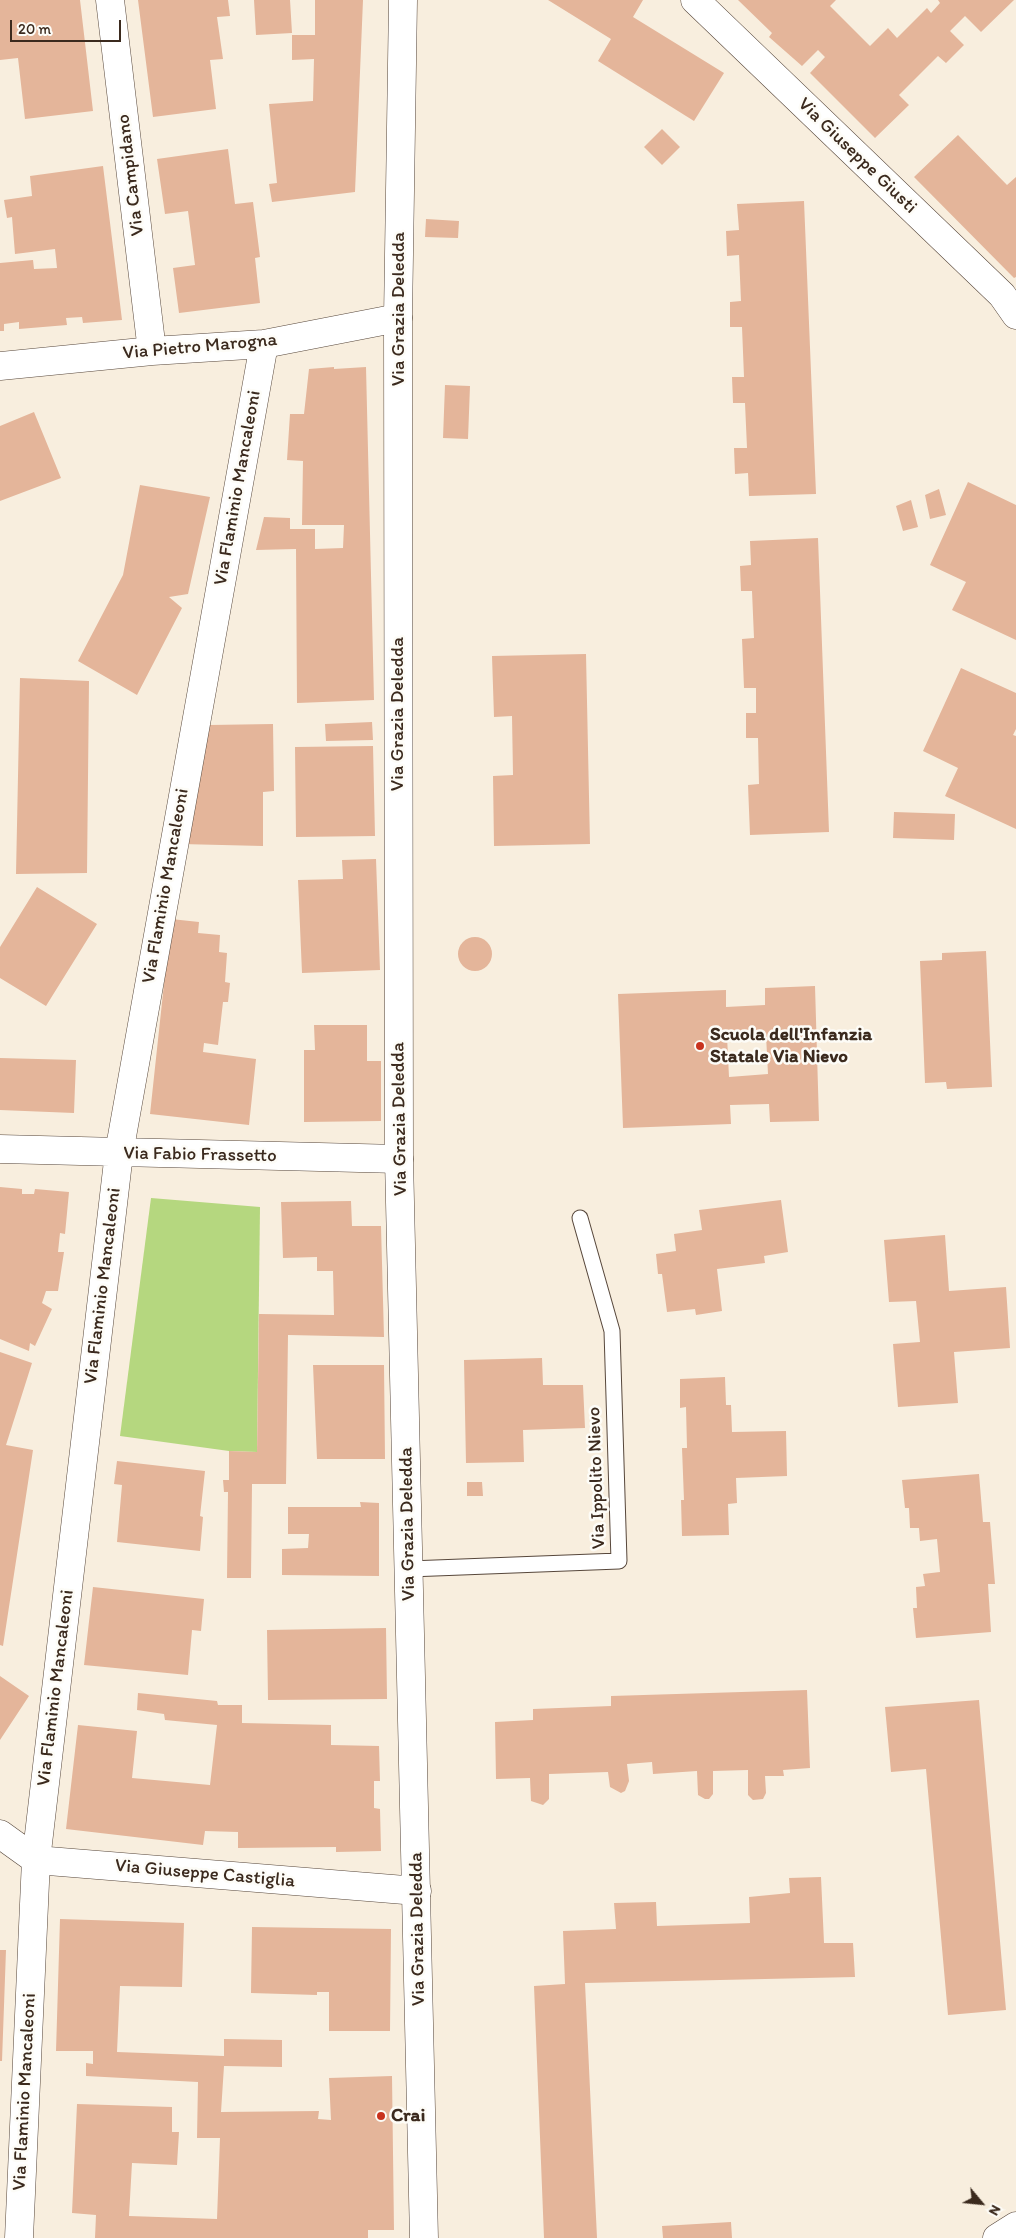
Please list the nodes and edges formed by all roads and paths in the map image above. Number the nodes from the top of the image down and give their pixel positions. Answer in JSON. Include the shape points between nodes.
{"nodes":[{"id":1,"x":110,"y":0,"type":"edge"},
{"id":2,"x":403,"y":0,"type":"edge"},
{"id":3,"x":695,"y":0,"type":"edge"},
{"id":4,"x":1016,"y":315,"type":"edge"},
{"id":5,"x":398,"y":318,"type":"junction"},
{"id":6,"x":264,"y":344,"type":"junction"},
{"id":7,"x":152,"y":351,"type":"junction"},
{"id":8,"x":0,"y":366,"type":"edge"},
{"id":9,"x":0,"y":1150,"type":"edge"},
{"id":10,"x":119,"y":1154,"type":"junction"},
{"id":11,"x":399,"y":1160,"type":"junction"},
{"id":12,"x":580,"y":1218,"type":"dead end"},
{"id":13,"x":409,"y":1569,"type":"junction"},
{"id":14,"x":0,"y":1834,"type":"edge"},
{"id":15,"x":36,"y":1860,"type":"junction"},
{"id":16,"x":417,"y":1891,"type":"junction"},
{"id":17,"x":1016,"y":2226,"type":"edge"},
{"id":18,"x":19,"y":2238,"type":"edge"},
{"id":19,"x":424,"y":2238,"type":"edge"},
{"id":20,"x":997,"y":2238,"type":"edge"}],
"edges":[{"from":1,"to":7,"type":"street","name":"Via Campidano"},
{"from":2,"to":5,"type":"street","name":"Via Grazia Deledda"},
{"from":3,"to":4,"type":"street","name":"Via Giuseppe Giusti","via":[[1002,295]]},
{"from":5,"to":6,"type":"street","name":"Via Pietro Marogna"},
{"from":5,"to":11,"type":"street","name":"Via Grazia Deledda"},
{"from":6,"to":7,"type":"street","name":"Via Pietro Marogna"},
{"from":6,"to":10,"type":"street","name":"Via Flaminio Mancaleoni"},
{"from":7,"to":8,"type":"street","name":"Via Pietro Marogna"},
{"from":9,"to":10,"type":"street","name":"Via Fabio Frassetto"},
{"from":10,"to":11,"type":"street","name":"Via Fabio Frassetto"},
{"from":10,"to":15,"type":"street","name":"Via Flaminio Mancaleoni"},
{"from":11,"to":13,"type":"street","name":"Via Grazia Deledda"},
{"from":12,"to":13,"type":"lane","name":"Via Ippolito Nievo","via":[[612,1332],[619,1561]]},
{"from":13,"to":16,"type":"street","name":"Via Grazia Deledda"},
{"from":14,"to":15,"type":"street"},
{"from":15,"to":16,"type":"street","name":"Via Giuseppe Castiglia"},
{"from":15,"to":18,"type":"street","name":"Via Flaminio Mancaleoni"},
{"from":16,"to":19,"type":"street","name":"Via Grazia Deledda"},
{"from":17,"to":20,"type":"street"}]}
